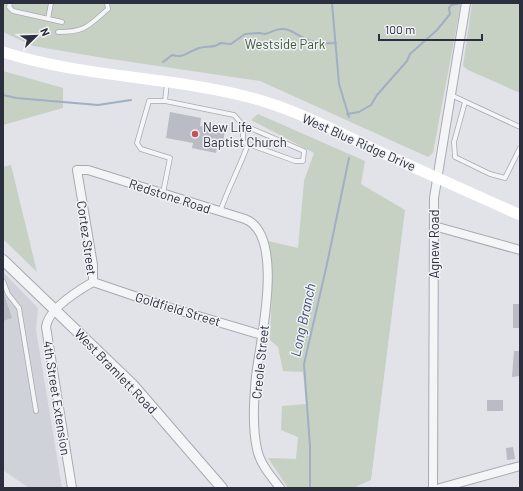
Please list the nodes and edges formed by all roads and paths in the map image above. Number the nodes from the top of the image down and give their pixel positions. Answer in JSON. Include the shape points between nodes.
{"nodes":[{"id":1,"x":10,"y":3,"type":"edge"},
{"id":2,"x":51,"y":3,"type":"edge"},
{"id":3,"x":107,"y":3,"type":"edge"},
{"id":4,"x":466,"y":3,"type":"edge"},
{"id":5,"x":48,"y":19,"type":"junction"},
{"id":6,"x":62,"y":22,"type":"dead end"},
{"id":7,"x":58,"y":32,"type":"dead end"},
{"id":8,"x":3,"y":52,"type":"edge"},
{"id":9,"x":167,"y":82,"type":"junction"},
{"id":10,"x":451,"y":95,"type":"junction"},
{"id":11,"x":165,"y":101,"type":"junction"},
{"id":12,"x":466,"y":102,"type":"junction"},
{"id":13,"x":243,"y":125,"type":"junction"},
{"id":14,"x":520,"y":127,"type":"edge"},
{"id":15,"x":248,"y":144,"type":"junction"},
{"id":16,"x":520,"y":148,"type":"edge"},
{"id":17,"x":77,"y":170,"type":"joint"},
{"id":18,"x":437,"y":177,"type":"junction"},
{"id":19,"x":163,"y":193,"type":"junction"},
{"id":20,"x":220,"y":212,"type":"junction"},
{"id":21,"x":520,"y":215,"type":"edge"},
{"id":22,"x":434,"y":226,"type":"junction"},
{"id":23,"x":259,"y":230,"type":"joint"},
{"id":24,"x":520,"y":250,"type":"edge"},
{"id":25,"x":7,"y":265,"type":"edge"},
{"id":26,"x":3,"y":281,"type":"edge"},
{"id":27,"x":94,"y":282,"type":"junction"},
{"id":28,"x":54,"y":310,"type":"junction"},
{"id":29,"x":262,"y":335,"type":"junction"},
{"id":30,"x":36,"y":411,"type":"dead end"},
{"id":31,"x":520,"y":466,"type":"edge"},
{"id":32,"x":72,"y":488,"type":"edge"},
{"id":33,"x":222,"y":488,"type":"edge"},
{"id":34,"x":280,"y":488,"type":"edge"},
{"id":35,"x":434,"y":488,"type":"edge"},
{"id":36,"x":440,"y":488,"type":"edge"}],
"edges":[{"from":1,"to":5,"type":"lane","via":[[9,7],[13,11]]},
{"from":2,"to":5,"type":"lane"},
{"from":3,"to":7,"type":"lane","via":[[108,8],[85,29]]},
{"from":4,"to":10,"type":"street","name":"Agnew Road"},
{"from":5,"to":6,"type":"lane"},
{"from":8,"to":9,"type":"main road","name":"West Blue Ridge Drive","via":[[91,72]]},
{"from":9,"to":11,"type":"lane"},
{"from":9,"to":18,"type":"main road","name":"West Blue Ridge Drive","via":[[226,92],[277,106]]},
{"from":10,"to":12,"type":"lane"},
{"from":10,"to":18,"type":"street","name":"Agnew Road"},
{"from":11,"to":13,"type":"lane","via":[[234,115]]},
{"from":11,"to":19,"type":"lane","via":[[149,101],[137,143],[141,149],[170,158]]},
{"from":12,"to":14,"type":"lane"},
{"from":12,"to":16,"type":"lane","via":[[454,142],[455,156],[490,174],[505,178]]},
{"from":13,"to":15,"type":"lane","via":[[243,142]]},
{"from":13,"to":15,"type":"lane","via":[[304,151],[302,161],[295,161]]},
{"from":15,"to":20,"type":"lane"},
{"from":17,"to":19,"type":"street","name":"Redstone Road","via":[[88,170]]},
{"from":17,"to":27,"type":"street","name":"Cortez Street"},
{"from":18,"to":21,"type":"main road","name":"West Blue Ridge Drive"},
{"from":18,"to":22,"type":"street","name":"Agnew Road"},
{"from":19,"to":20,"type":"street","name":"Redstone Road"},
{"from":20,"to":23,"type":"street","name":"Redstone Road","via":[[248,220]]},
{"from":22,"to":24,"type":"street"},
{"from":22,"to":35,"type":"street","name":"Agnew Road"},
{"from":23,"to":29,"type":"street","name":"Creole Street","via":[[265,249],[268,280]]},
{"from":25,"to":28,"type":"street","name":"West Bramlett Road"},
{"from":26,"to":30,"type":"lane","via":[[8,294],[19,308]]},
{"from":27,"to":28,"type":"street","name":"Cortez Street","via":[[83,287]]},
{"from":27,"to":29,"type":"street","name":"Goldfield Street"},
{"from":28,"to":32,"type":"street","name":"4th Street Extension","via":[[46,327]]},
{"from":28,"to":33,"type":"street","name":"West Bramlett Road","via":[[132,384]]},
{"from":29,"to":34,"type":"street","name":"Creole Street","via":[[255,391],[256,444],[263,464]]},
{"from":31,"to":36,"type":"street"}]}
